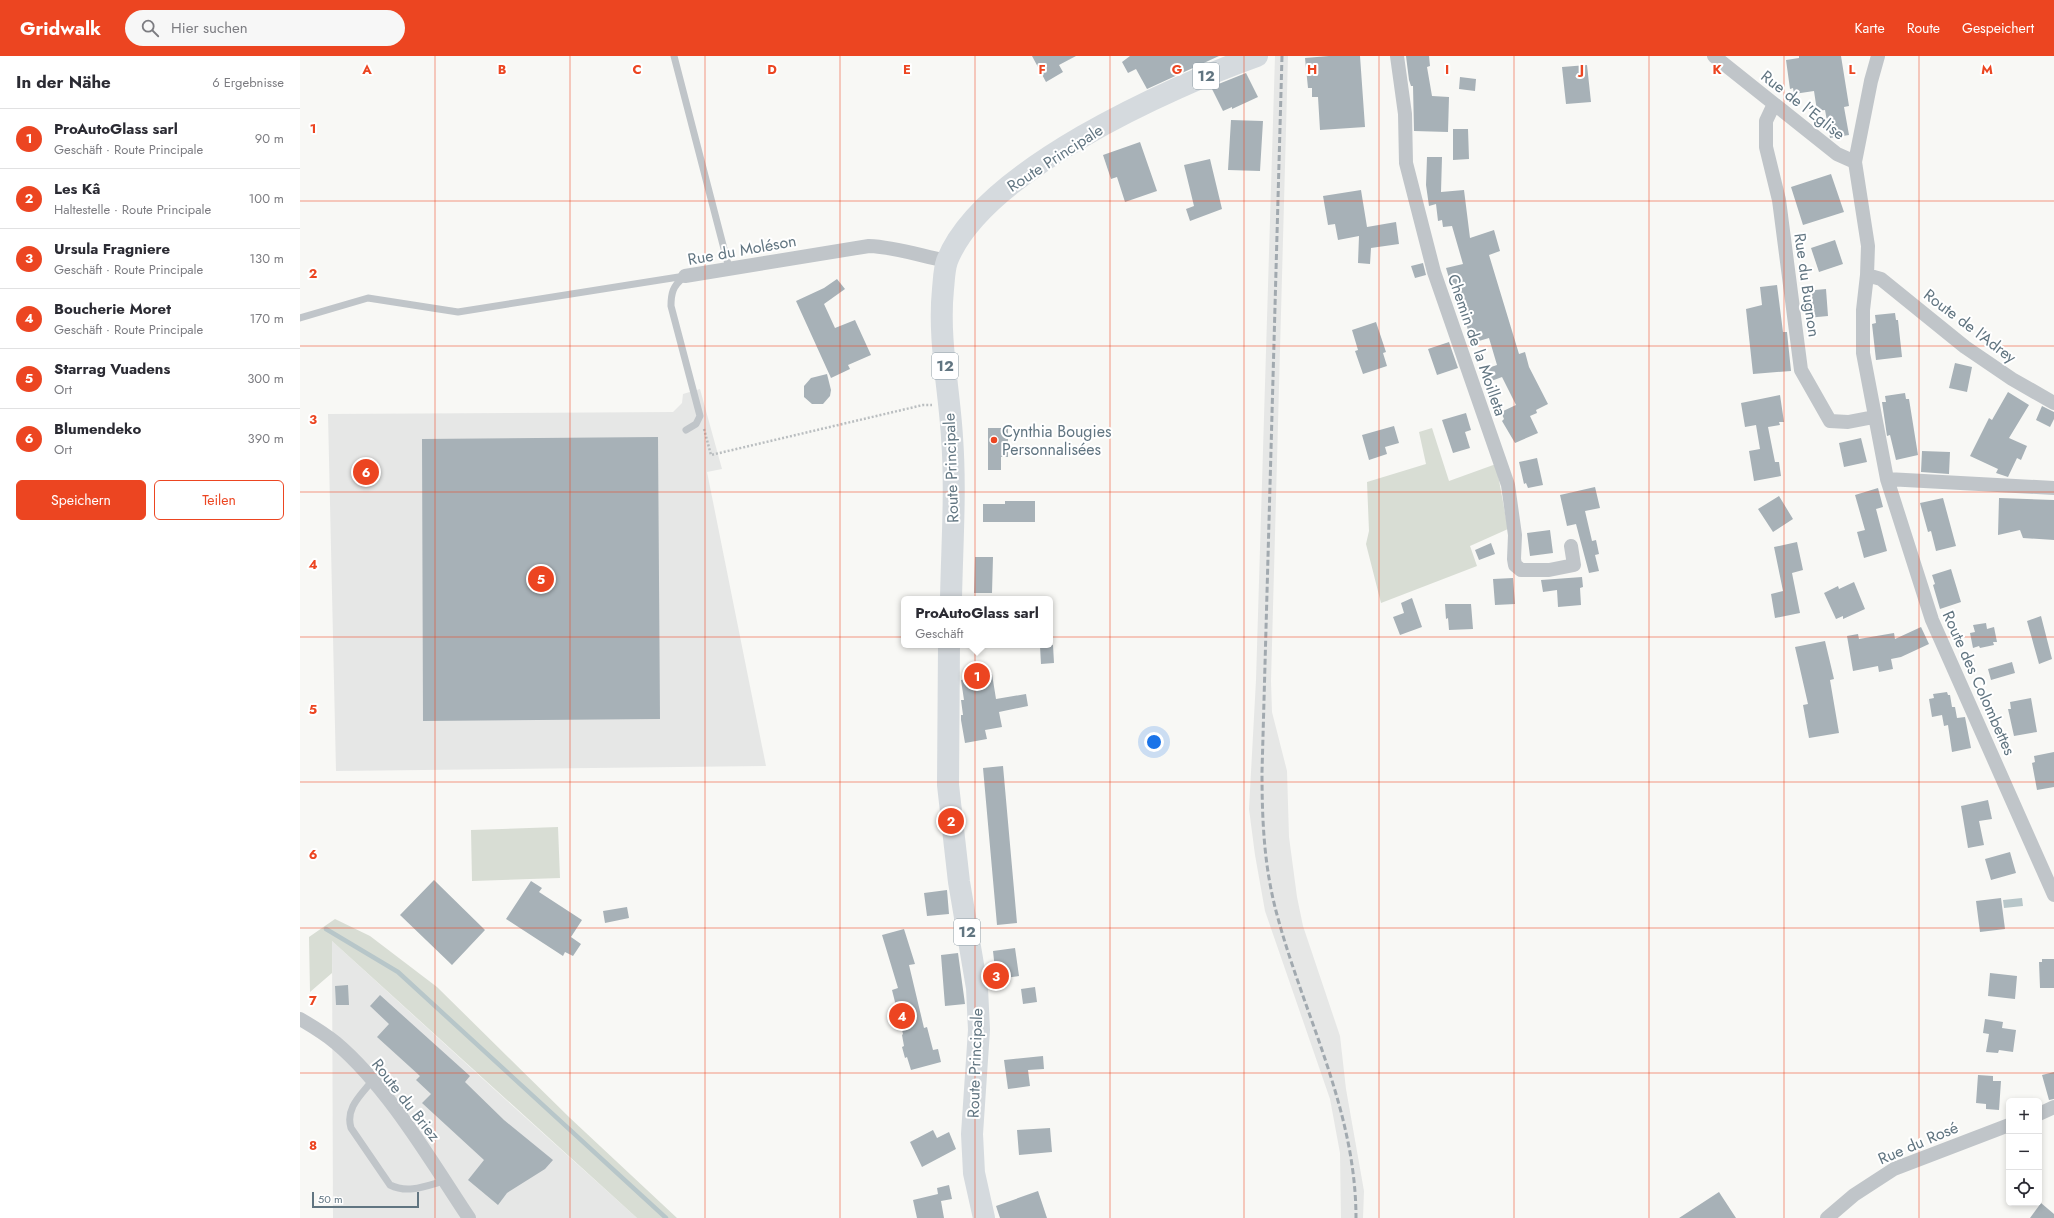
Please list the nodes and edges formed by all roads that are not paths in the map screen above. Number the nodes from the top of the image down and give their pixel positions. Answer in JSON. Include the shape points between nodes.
{"nodes":[{"id":1,"x":674,"y":56,"type":"edge"},
{"id":2,"x":1257,"y":56,"type":"edge"},
{"id":3,"x":1397,"y":56,"type":"edge"},
{"id":4,"x":1714,"y":56,"type":"edge"},
{"id":5,"x":1878,"y":56,"type":"edge"},
{"id":6,"x":1774,"y":104,"type":"junction"},
{"id":7,"x":1856,"y":162,"type":"junction"},
{"id":8,"x":948,"y":261,"type":"junction"},
{"id":9,"x":729,"y":268,"type":"junction"},
{"id":10,"x":1867,"y":275,"type":"junction"},
{"id":11,"x":685,"y":276,"type":"junction"},
{"id":12,"x":300,"y":318,"type":"edge"},
{"id":13,"x":2054,"y":403,"type":"edge"},
{"id":14,"x":1874,"y":417,"type":"junction"},
{"id":15,"x":686,"y":430,"type":"dead end"},
{"id":16,"x":1887,"y":479,"type":"junction"},
{"id":17,"x":2054,"y":488,"type":"edge"},
{"id":18,"x":1571,"y":546,"type":"dead end"},
{"id":19,"x":951,"y":596,"type":"edge"},
{"id":20,"x":949,"y":648,"type":"edge"},
{"id":21,"x":2054,"y":895,"type":"edge"},
{"id":22,"x":300,"y":1019,"type":"edge"},
{"id":23,"x":372,"y":1081,"type":"junction"},
{"id":24,"x":2054,"y":1107,"type":"edge"},
{"id":25,"x":2042,"y":1113,"type":"edge"},
{"id":26,"x":2006,"y":1126,"type":"edge"},
{"id":27,"x":444,"y":1181,"type":"junction"},
{"id":28,"x":469,"y":1218,"type":"edge"},
{"id":29,"x":984,"y":1218,"type":"edge"},
{"id":30,"x":1827,"y":1218,"type":"edge"}],
"edges":[{"from":1,"to":9,"type":"lane"},
{"from":2,"to":8,"type":"main road","name":"Route Principale","number":"12","via":[[1198,79],[1136,108],[1033,168],[991,200],[968,226]]},
{"from":3,"to":18,"type":"street","name":"Chemin de la Moilleta","via":[[1405,114],[1406,163],[1434,272],[1508,485],[1515,535],[1515,565],[1520,570],[1542,570],[1574,565]]},
{"from":4,"to":6,"type":"street","name":"Rue de l'Eglise"},
{"from":5,"to":7,"type":"street","name":"Route des Colombettes"},
{"from":6,"to":7,"type":"street","name":"Rue de l'Eglise","via":[[1837,154]]},
{"from":6,"to":14,"type":"street","name":"Rue du Bugnon","via":[[1766,121],[1766,147],[1778,200],[1801,370],[1830,421],[1848,422]]},
{"from":7,"to":10,"type":"street","name":"Route des Colombettes","via":[[1868,246]]},
{"from":8,"to":9,"type":"street","name":"Rue du Moléson","via":[[891,247],[869,246]]},
{"from":8,"to":19,"type":"main road","name":"Route Principale","number":"12","via":[[942,303],[942,343],[952,437]]},
{"from":9,"to":11,"type":"street","name":"Rue du Moléson"},
{"from":10,"to":13,"type":"street","name":"Route de l'Adrey","via":[[1881,279],[1965,347],[2012,379]]},
{"from":10,"to":14,"type":"street","name":"Route des Colombettes","via":[[1863,310],[1863,353]]},
{"from":11,"to":12,"type":"lane","via":[[458,312],[368,298]]},
{"from":11,"to":15,"type":"lane","name":"Rue du Moléson","via":[[677,282],[671,292],[671,306],[700,416],[696,424]]},
{"from":14,"to":16,"type":"street","name":"Route des Colombettes"},
{"from":16,"to":17,"type":"street"},
{"from":16,"to":21,"type":"street","name":"Route des Colombettes","via":[[1940,638]]},
{"from":20,"to":29,"type":"main road","name":"Route Principale","number":"12","via":[[948,786],[959,882],[977,988],[979,1030],[972,1134],[974,1173]]},
{"from":22,"to":23,"type":"street","name":"Route du Briez","via":[[335,1043]]},
{"from":23,"to":27,"type":"street","name":"Route du Briez"},
{"from":23,"to":27,"type":"lane","via":[[352,1108],[350,1123],[390,1185],[408,1190]]},
{"from":24,"to":25,"type":"street"},
{"from":26,"to":30,"type":"street","name":"Rue du Rosé","via":[[1894,1169],[1854,1195]]},
{"from":27,"to":28,"type":"street","name":"Route du Briez"}]}
